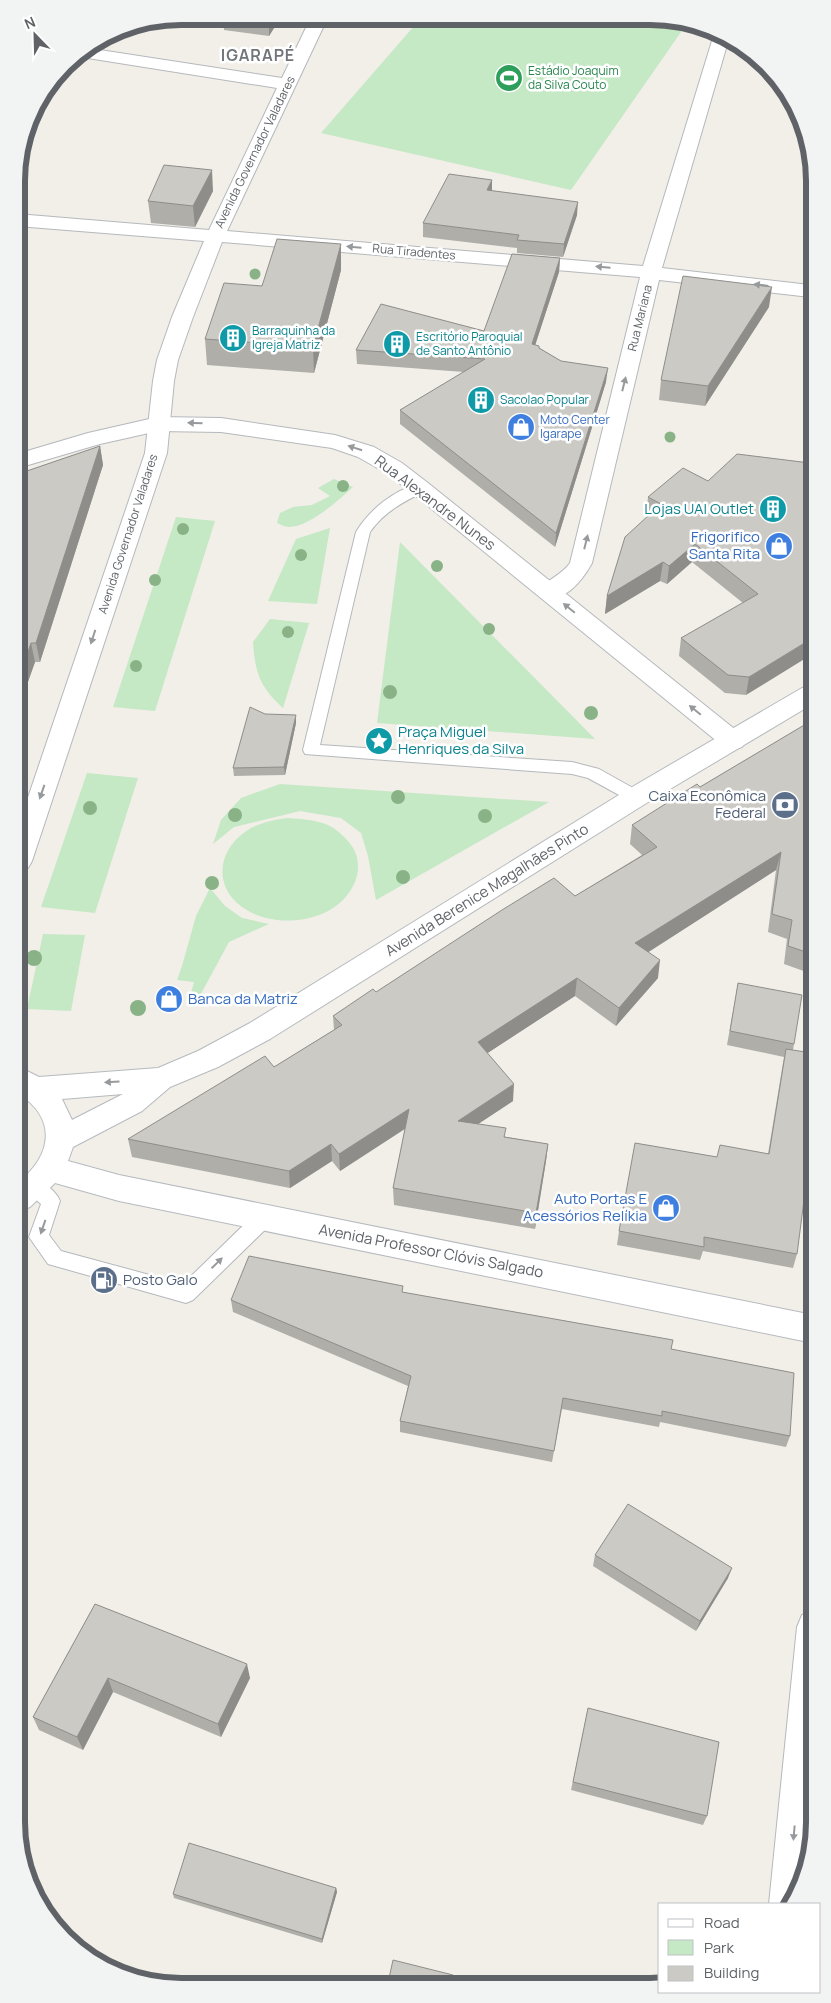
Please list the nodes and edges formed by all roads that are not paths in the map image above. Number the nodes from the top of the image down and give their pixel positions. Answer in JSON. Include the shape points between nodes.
{"nodes":[{"id":1,"x":316,"y":25,"type":"edge"},
{"id":2,"x":720,"y":41,"type":"edge"},
{"id":3,"x":91,"y":54,"type":"edge"},
{"id":4,"x":289,"y":84,"type":"junction"},
{"id":5,"x":25,"y":221,"type":"edge"},
{"id":6,"x":214,"y":236,"type":"junction"},
{"id":7,"x":651,"y":272,"type":"junction"},
{"id":8,"x":806,"y":290,"type":"edge"},
{"id":9,"x":158,"y":424,"type":"junction"},
{"id":10,"x":25,"y":459,"type":"edge"},
{"id":11,"x":420,"y":488,"type":"junction"},
{"id":12,"x":549,"y":592,"type":"junction"},
{"id":13,"x":806,"y":697,"type":"edge"},
{"id":14,"x":733,"y":740,"type":"junction"},
{"id":15,"x":636,"y":797,"type":"junction"},
{"id":16,"x":25,"y":843,"type":"edge"},
{"id":17,"x":160,"y":1079,"type":"junction"},
{"id":18,"x":28,"y":1084,"type":"edge"},
{"id":19,"x":60,"y":1140,"type":"junction"},
{"id":20,"x":35,"y":1185,"type":"edge"},
{"id":21,"x":265,"y":1218,"type":"junction"},
{"id":22,"x":806,"y":1328,"type":"edge"},
{"id":23,"x":806,"y":1712,"type":"edge"},
{"id":24,"x":789,"y":1892,"type":"edge"}],
"edges":[{"from":1,"to":4,"type":"street","name":"Avenida Governador Valadares"},
{"from":2,"to":7,"type":"street","name":"Rua Mariana"},
{"from":3,"to":4,"type":"street"},
{"from":4,"to":6,"type":"street","name":"Avenida Governador Valadares"},
{"from":5,"to":6,"type":"street","name":"Rua Tiradentes"},
{"from":7,"to":6,"type":"street","name":"Rua Tiradentes","one_way":true},
{"from":6,"to":9,"type":"street","name":"Avenida Governador Valadares","via":[[176,335],[166,370]]},
{"from":8,"to":7,"type":"street","name":"Rua Tiradentes","one_way":true},
{"from":12,"to":7,"type":"street","name":"Rua Mariana","one_way":true,"via":[[565,584],[581,563]]},
{"from":9,"to":10,"type":"street","name":"Rua Alexandre Nunes"},
{"from":11,"to":9,"type":"street","name":"Rua Alexandre Nunes","one_way":true,"via":[[366,452],[335,442],[221,425]]},
{"from":9,"to":16,"type":"street","name":"Avenida Governador Valadares","one_way":true,"via":[[156,453]]},
{"from":11,"to":12,"type":"street","name":"Rua Alexandre Nunes"},
{"from":11,"to":15,"type":"lane","via":[[393,501],[376,514],[363,532],[311,750],[572,768],[601,776]]},
{"from":14,"to":12,"type":"street","name":"Rua Alexandre Nunes","one_way":true},
{"from":13,"to":14,"type":"street","name":"Avenida Berenice Magalhães Pinto"},
{"from":14,"to":15,"type":"street","name":"Avenida Berenice Magalhães Pinto"},
{"from":15,"to":17,"type":"street","name":"Avenida Berenice Magalhães Pinto","via":[[260,1031],[208,1059]]},
{"from":17,"to":18,"type":"street","name":"Avenida Berenice Magalhães Pinto","one_way":true},
{"from":17,"to":19,"type":"street","name":"Avenida Berenice Magalhães Pinto","via":[[132,1103]]},
{"from":18,"to":19,"type":"street","via":[[50,1102],[59,1119]]},
{"from":19,"to":20,"type":"street","via":[[58,1153]]},
{"from":20,"to":21,"type":"street","name":"Avenida Professor Clóvis Salgado","via":[[118,1188]]},
{"from":20,"to":21,"type":"lane","one_way":true,"via":[[51,1201],[40,1236],[55,1258],[186,1294]]},
{"from":21,"to":22,"type":"street","name":"Avenida Professor Clóvis Salgado"},
{"from":23,"to":24,"type":"street","one_way":true}]}
